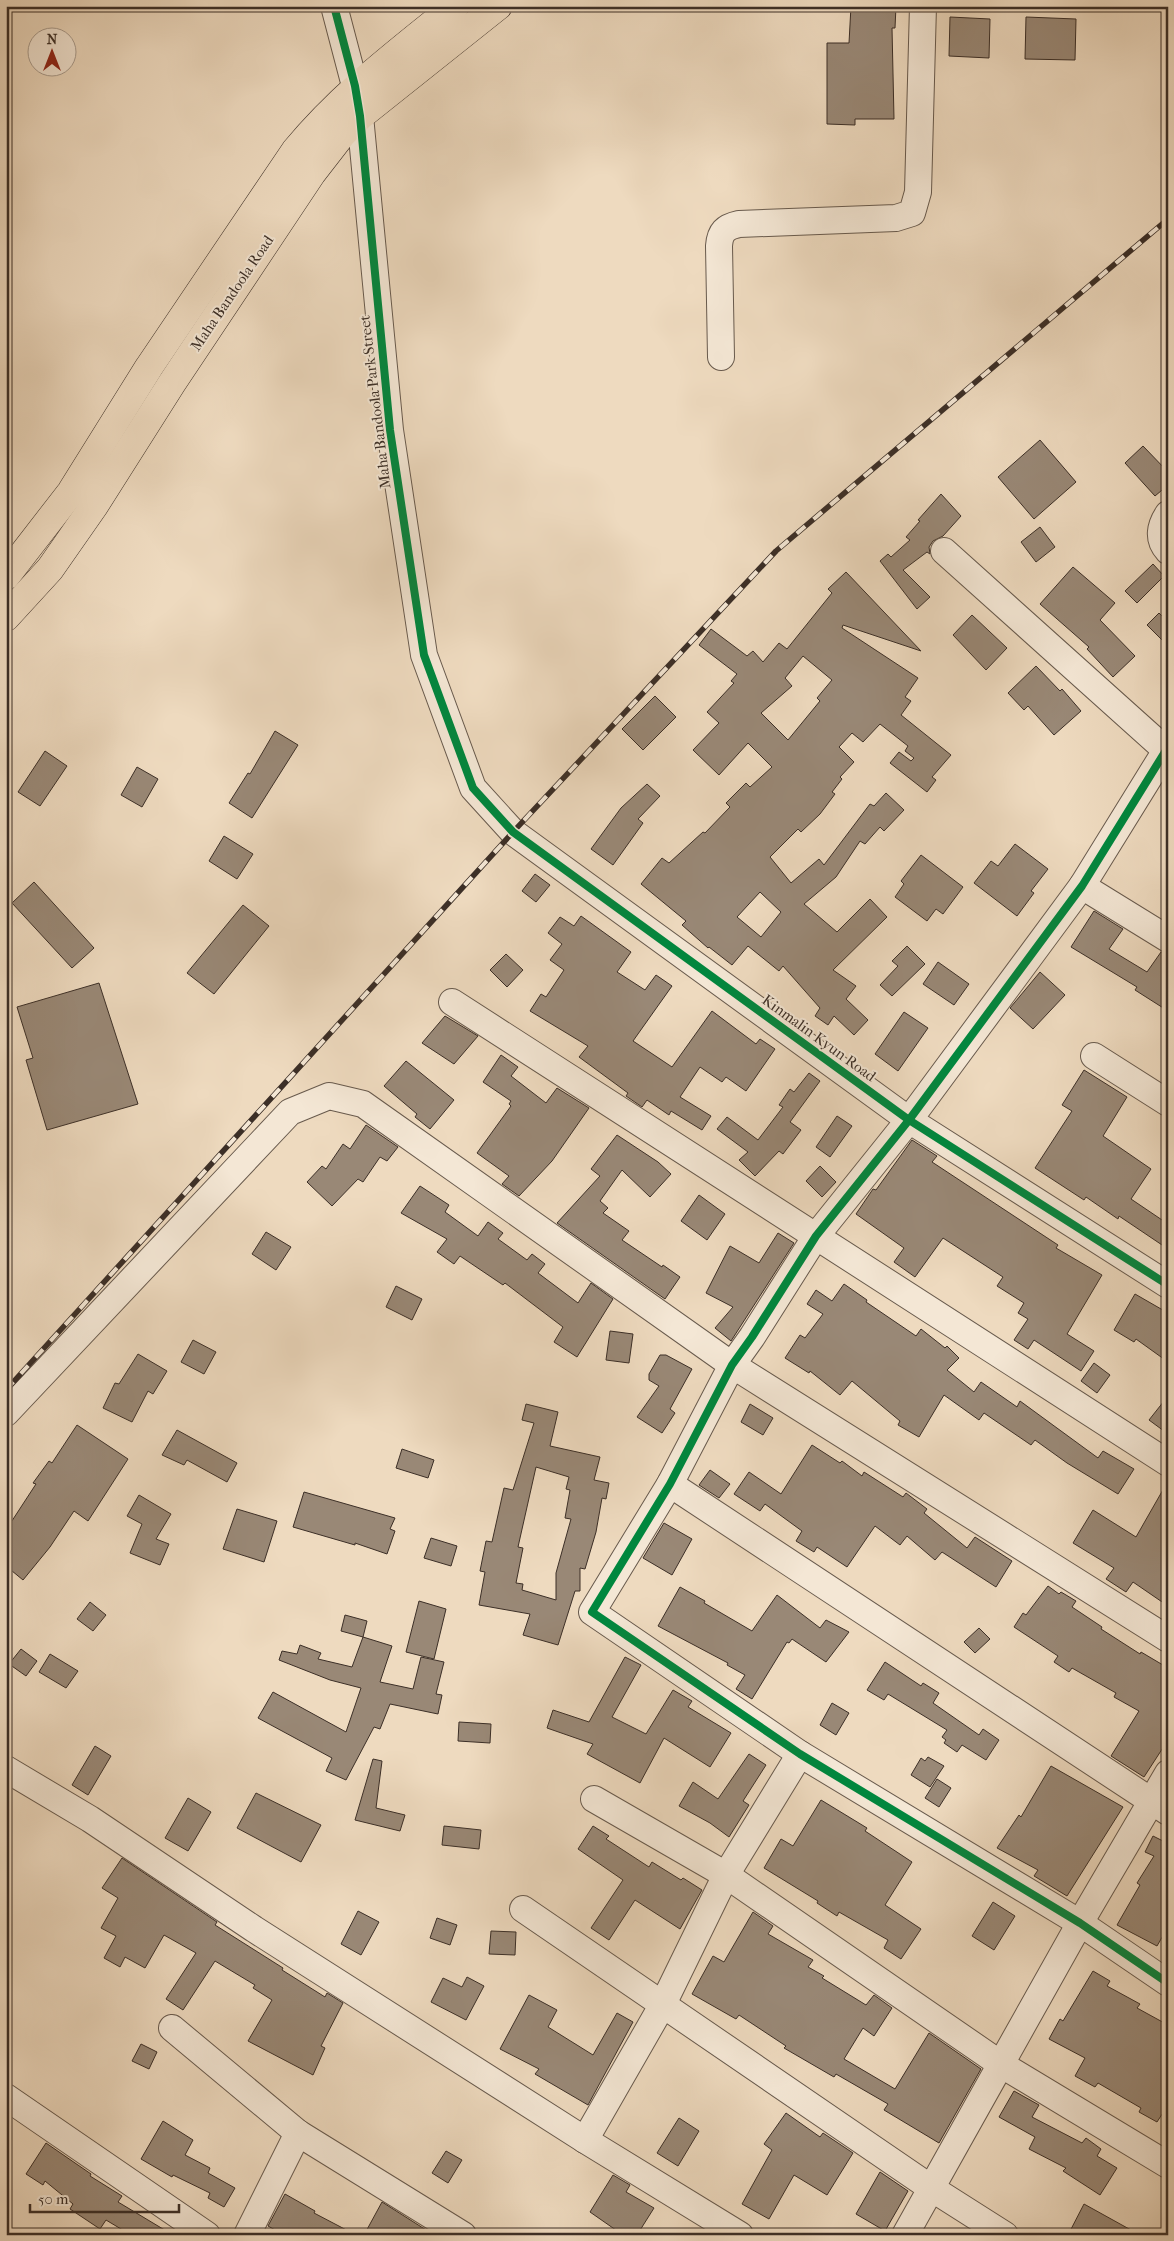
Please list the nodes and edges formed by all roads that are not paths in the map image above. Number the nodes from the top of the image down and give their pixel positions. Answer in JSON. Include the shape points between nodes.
{"nodes":[{"id":1,"x":334,"y":6,"type":"edge"},
{"id":2,"x":455,"y":6,"type":"edge"},
{"id":3,"x":498,"y":6,"type":"edge"},
{"id":4,"x":923,"y":6,"type":"edge"},
{"id":5,"x":355,"y":86,"type":"junction"},
{"id":6,"x":360,"y":116,"type":"junction"},
{"id":7,"x":721,"y":357,"type":"dead end"},
{"id":8,"x":1168,"y":514,"type":"edge"},
{"id":9,"x":944,"y":551,"type":"dead end"},
{"id":10,"x":1168,"y":551,"type":"edge"},
{"id":11,"x":6,"y":576,"type":"edge"},
{"id":12,"x":6,"y":617,"type":"edge"},
{"id":13,"x":1167,"y":750,"type":"edge"},
{"id":14,"x":473,"y":788,"type":"joint"},
{"id":15,"x":1082,"y":886,"type":"junction"},
{"id":16,"x":1168,"y":939,"type":"edge"},
{"id":17,"x":452,"y":1002,"type":"dead end"},
{"id":18,"x":1094,"y":1056,"type":"dead end"},
{"id":19,"x":1168,"y":1103,"type":"edge"},
{"id":20,"x":909,"y":1120,"type":"junction"},
{"id":21,"x":816,"y":1236,"type":"junction"},
{"id":22,"x":1168,"y":1285,"type":"edge"},
{"id":23,"x":732,"y":1366,"type":"junction"},
{"id":24,"x":6,"y":1413,"type":"edge"},
{"id":25,"x":1168,"y":1464,"type":"edge"},
{"id":26,"x":670,"y":1484,"type":"junction"},
{"id":27,"x":1168,"y":1639,"type":"edge"},
{"id":28,"x":800,"y":1754,"type":"junction"},
{"id":29,"x":6,"y":1769,"type":"edge"},
{"id":30,"x":1168,"y":1773,"type":"edge"},
{"id":31,"x":594,"y":1798,"type":"dead end"},
{"id":32,"x":1159,"y":1807,"type":"edge"},
{"id":33,"x":726,"y":1874,"type":"junction"},
{"id":34,"x":523,"y":1909,"type":"dead end"},
{"id":35,"x":1080,"y":1924,"type":"junction"},
{"id":36,"x":1168,"y":1983,"type":"edge"},
{"id":37,"x":663,"y":2004,"type":"junction"},
{"id":38,"x":172,"y":2028,"type":"dead end"},
{"id":39,"x":1002,"y":2065,"type":"junction"},
{"id":40,"x":6,"y":2098,"type":"edge"},
{"id":41,"x":298,"y":2133,"type":"junction"},
{"id":42,"x":585,"y":2140,"type":"junction"},
{"id":43,"x":1168,"y":2166,"type":"edge"},
{"id":44,"x":931,"y":2188,"type":"junction"},
{"id":45,"x":207,"y":2235,"type":"edge"},
{"id":46,"x":247,"y":2235,"type":"edge"},
{"id":47,"x":462,"y":2235,"type":"edge"},
{"id":48,"x":740,"y":2235,"type":"edge"},
{"id":49,"x":904,"y":2235,"type":"edge"},
{"id":50,"x":1005,"y":2235,"type":"edge"}],
"edges":[{"from":1,"to":5,"type":"street","name":"Maha Bandoola Park Street"},
{"from":2,"to":5,"type":"main road","name":"Maha Bandoola Road"},
{"from":3,"to":6,"type":"main road","name":"Maha Bandoola Road"},
{"from":4,"to":7,"type":"street","via":[[918,192],[912,213],[896,218],[728,226],[720,234],[719,246]]},
{"from":5,"to":6,"type":"street","name":"Maha Bandoola Park Street"},
{"from":5,"to":11,"type":"main road","name":"Maha Bandoola Road","via":[[295,151],[149,367],[71,492]]},
{"from":6,"to":12,"type":"main road","name":"Maha Bandoola Road","via":[[312,173],[50,569]]},
{"from":6,"to":14,"type":"street","name":"Maha Bandoola Park Street","via":[[390,430],[424,655]]},
{"from":8,"to":10,"type":"street","via":[[1160,525],[1161,538]]},
{"from":9,"to":13,"type":"street"},
{"from":13,"to":15,"type":"street"},
{"from":14,"to":20,"type":"street","name":"Kinmalin Kyun Road","via":[[513,832]]},
{"from":15,"to":16,"type":"street"},
{"from":15,"to":20,"type":"street"},
{"from":17,"to":21,"type":"street"},
{"from":18,"to":19,"type":"street"},
{"from":20,"to":21,"type":"street"},
{"from":20,"to":22,"type":"street","name":"Kinmalin Kyun Road"},
{"from":21,"to":23,"type":"street"},
{"from":21,"to":25,"type":"street"},
{"from":23,"to":24,"type":"street","via":[[363,1104],[330,1096],[290,1112]]},
{"from":23,"to":26,"type":"street"},
{"from":23,"to":27,"type":"street"},
{"from":26,"to":28,"type":"street","via":[[592,1612]]},
{"from":26,"to":32,"type":"street"},
{"from":28,"to":33,"type":"street"},
{"from":28,"to":35,"type":"street"},
{"from":29,"to":42,"type":"street","via":[[90,1819],[254,1929]]},
{"from":30,"to":32,"type":"street"},
{"from":31,"to":33,"type":"street"},
{"from":32,"to":35,"type":"street"},
{"from":33,"to":37,"type":"street"},
{"from":33,"to":39,"type":"street"},
{"from":34,"to":37,"type":"street"},
{"from":35,"to":36,"type":"street"},
{"from":35,"to":39,"type":"street"},
{"from":37,"to":42,"type":"street"},
{"from":37,"to":44,"type":"street"},
{"from":38,"to":41,"type":"street"},
{"from":39,"to":43,"type":"street"},
{"from":39,"to":44,"type":"street"},
{"from":40,"to":45,"type":"street"},
{"from":41,"to":46,"type":"street"},
{"from":41,"to":47,"type":"street"},
{"from":42,"to":48,"type":"street"},
{"from":44,"to":49,"type":"street"},
{"from":44,"to":50,"type":"street"}]}
